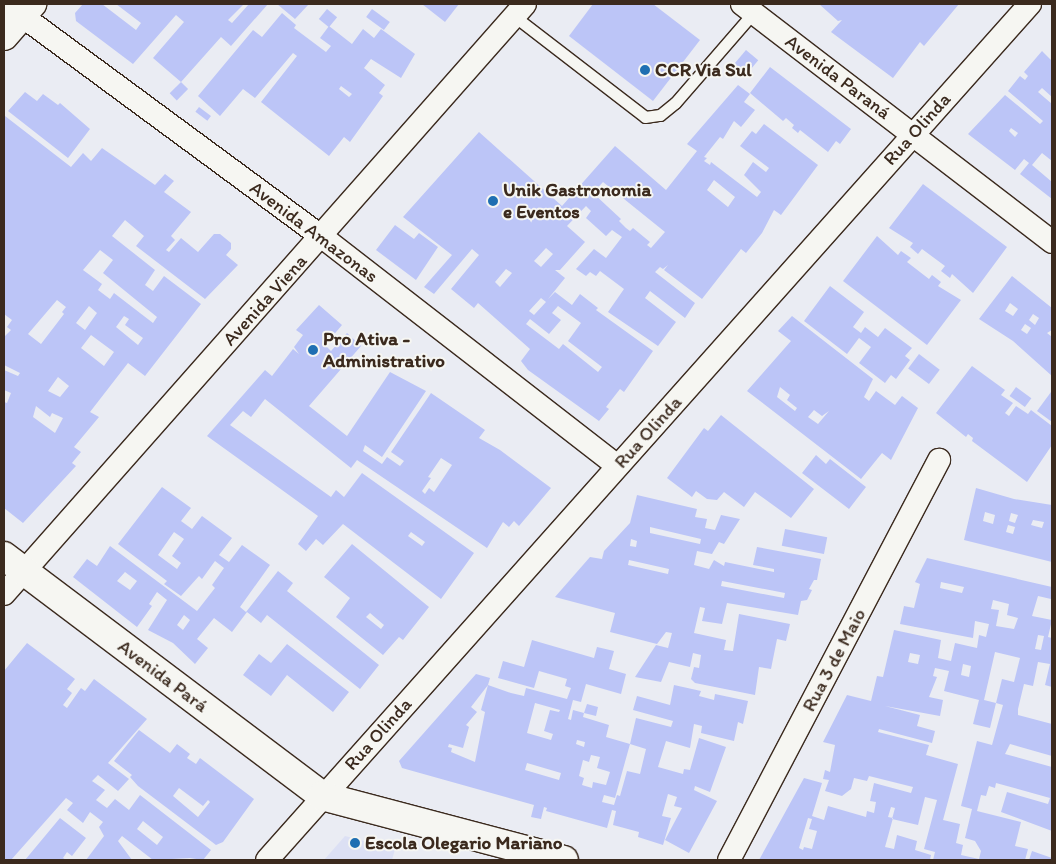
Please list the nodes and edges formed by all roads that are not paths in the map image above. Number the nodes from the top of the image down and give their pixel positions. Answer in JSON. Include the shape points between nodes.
{"nodes":[{"id":1,"x":1030,"y":4,"type":"edge"},
{"id":2,"x":20,"y":8,"type":"edge"},
{"id":3,"x":747,"y":8,"type":"edge"},
{"id":4,"x":519,"y":10,"type":"edge"},
{"id":5,"x":4,"y":36,"type":"edge"},
{"id":6,"x":913,"y":134,"type":"junction"},
{"id":7,"x":322,"y":236,"type":"junction"},
{"id":8,"x":1052,"y":242,"type":"edge"},
{"id":9,"x":939,"y":460,"type":"dead end"},
{"id":10,"x":617,"y":466,"type":"junction"},
{"id":11,"x":14,"y":564,"type":"edge"},
{"id":12,"x":4,"y":594,"type":"edge"},
{"id":13,"x":322,"y":796,"type":"junction"},
{"id":14,"x":267,"y":860,"type":"edge"},
{"id":15,"x":564,"y":860,"type":"edge"},
{"id":16,"x":728,"y":860,"type":"edge"}],
"edges":[{"from":1,"to":6,"type":"street","name":"Rua Olinda"},
{"from":2,"to":5,"type":"street"},
{"from":2,"to":7,"type":"street","name":"Avenida Amazonas"},
{"from":3,"to":4,"type":"lane","via":[[675,103],[660,115],[645,117]]},
{"from":3,"to":6,"type":"street","name":"Avenida Paraná"},
{"from":4,"to":7,"type":"street","name":"Avenida Viena"},
{"from":6,"to":8,"type":"street","name":"Avenida Paraná"},
{"from":6,"to":10,"type":"street","name":"Rua Olinda"},
{"from":7,"to":10,"type":"street","name":"Avenida Amazonas"},
{"from":7,"to":11,"type":"street","name":"Avenida Viena"},
{"from":9,"to":16,"type":"street","name":"Rua 3 de Maio"},
{"from":10,"to":13,"type":"street","name":"Rua Olinda"},
{"from":11,"to":12,"type":"street","name":"Avenida Viena"},
{"from":11,"to":13,"type":"street","name":"Avenida Pará"},
{"from":13,"to":14,"type":"street","name":"Rua Olinda"},
{"from":13,"to":15,"type":"street"}]}
